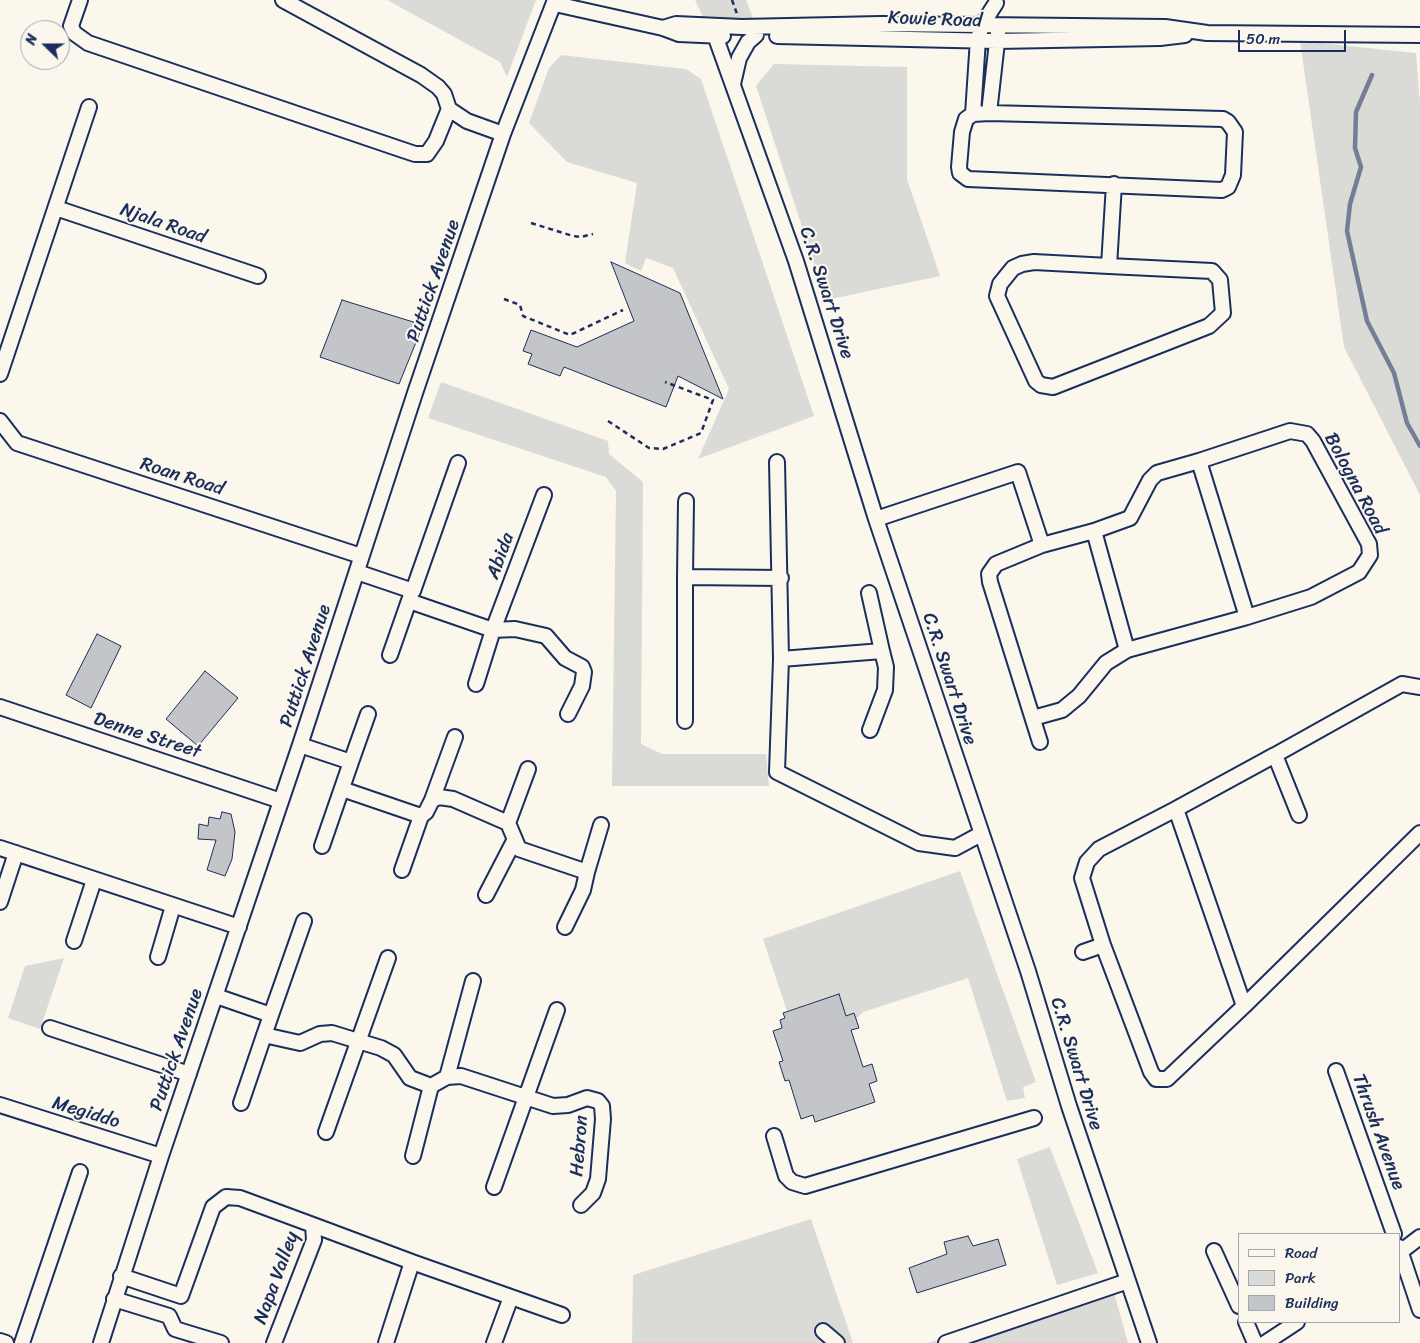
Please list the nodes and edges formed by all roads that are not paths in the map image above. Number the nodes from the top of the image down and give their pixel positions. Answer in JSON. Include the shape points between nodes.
{"nodes":[{"id":1,"x":80,"y":0,"type":"edge"},
{"id":2,"x":282,"y":0,"type":"edge"},
{"id":3,"x":996,"y":1,"type":"edge"},
{"id":4,"x":555,"y":2,"type":"edge"},
{"id":5,"x":982,"y":25,"type":"junction"},
{"id":6,"x":999,"y":26,"type":"junction"},
{"id":7,"x":714,"y":32,"type":"junction"},
{"id":8,"x":1207,"y":33,"type":"junction"},
{"id":9,"x":756,"y":35,"type":"junction"},
{"id":10,"x":1420,"y":36,"type":"edge"},
{"id":11,"x":978,"y":39,"type":"junction"},
{"id":12,"x":997,"y":41,"type":"junction"},
{"id":13,"x":733,"y":85,"type":"junction"},
{"id":14,"x":90,"y":107,"type":"dead end"},
{"id":15,"x":449,"y":109,"type":"junction"},
{"id":16,"x":989,"y":113,"type":"junction"},
{"id":17,"x":972,"y":114,"type":"junction"},
{"id":18,"x":503,"y":134,"type":"junction"},
{"id":19,"x":1114,"y":184,"type":"junction"},
{"id":20,"x":56,"y":208,"type":"junction"},
{"id":21,"x":1109,"y":266,"type":"junction"},
{"id":22,"x":258,"y":276,"type":"dead end"},
{"id":23,"x":0,"y":374,"type":"edge"},
{"id":24,"x":0,"y":421,"type":"edge"},
{"id":25,"x":1199,"y":461,"type":"junction"},
{"id":26,"x":777,"y":462,"type":"dead end"},
{"id":27,"x":458,"y":464,"type":"dead end"},
{"id":28,"x":544,"y":494,"type":"dead end"},
{"id":29,"x":686,"y":501,"type":"dead end"},
{"id":30,"x":876,"y":519,"type":"junction"},
{"id":31,"x":1094,"y":531,"type":"junction"},
{"id":32,"x":1042,"y":545,"type":"junction"},
{"id":33,"x":361,"y":556,"type":"junction"},
{"id":34,"x":357,"y":572,"type":"junction"},
{"id":35,"x":685,"y":577,"type":"junction"},
{"id":36,"x":781,"y":578,"type":"junction"},
{"id":37,"x":869,"y":593,"type":"dead end"},
{"id":38,"x":411,"y":596,"type":"junction"},
{"id":39,"x":1247,"y":617,"type":"junction"},
{"id":40,"x":493,"y":630,"type":"junction"},
{"id":41,"x":1127,"y":650,"type":"junction"},
{"id":42,"x":882,"y":651,"type":"junction"},
{"id":43,"x":390,"y":654,"type":"dead end"},
{"id":44,"x":781,"y":659,"type":"junction"},
{"id":45,"x":476,"y":684,"type":"dead end"},
{"id":46,"x":1420,"y":687,"type":"edge"},
{"id":47,"x":0,"y":707,"type":"edge"},
{"id":48,"x":368,"y":714,"type":"dead end"},
{"id":49,"x":568,"y":714,"type":"dead end"},
{"id":50,"x":1033,"y":718,"type":"junction"},
{"id":51,"x":685,"y":721,"type":"dead end"},
{"id":52,"x":870,"y":730,"type":"dead end"},
{"id":53,"x":455,"y":737,"type":"dead end"},
{"id":54,"x":1040,"y":742,"type":"dead end"},
{"id":55,"x":300,"y":745,"type":"junction"},
{"id":56,"x":1275,"y":755,"type":"junction"},
{"id":57,"x":351,"y":762,"type":"junction"},
{"id":58,"x":528,"y":769,"type":"dead end"},
{"id":59,"x":342,"y":789,"type":"junction"},
{"id":60,"x":432,"y":800,"type":"junction"},
{"id":61,"x":282,"y":801,"type":"junction"},
{"id":62,"x":1176,"y":809,"type":"junction"},
{"id":63,"x":1299,"y":815,"type":"dead end"},
{"id":64,"x":420,"y":816,"type":"junction"},
{"id":65,"x":508,"y":823,"type":"junction"},
{"id":66,"x":601,"y":825,"type":"dead end"},
{"id":67,"x":1420,"y":833,"type":"edge"},
{"id":68,"x":981,"y":834,"type":"junction"},
{"id":69,"x":514,"y":841,"type":"junction"},
{"id":70,"x":322,"y":846,"type":"dead end"},
{"id":71,"x":0,"y":848,"type":"edge"},
{"id":72,"x":16,"y":853,"type":"junction"},
{"id":73,"x":402,"y":870,"type":"dead end"},
{"id":74,"x":587,"y":872,"type":"junction"},
{"id":75,"x":94,"y":880,"type":"junction"},
{"id":76,"x":486,"y":895,"type":"dead end"},
{"id":77,"x":0,"y":902,"type":"edge"},
{"id":78,"x":173,"y":906,"type":"junction"},
{"id":79,"x":304,"y":921,"type":"dead end"},
{"id":80,"x":239,"y":927,"type":"junction"},
{"id":81,"x":565,"y":927,"type":"dead end"},
{"id":82,"x":74,"y":941,"type":"dead end"},
{"id":83,"x":1103,"y":945,"type":"junction"},
{"id":84,"x":1083,"y":952,"type":"dead end"},
{"id":85,"x":158,"y":957,"type":"dead end"},
{"id":86,"x":388,"y":958,"type":"dead end"},
{"id":87,"x":474,"y":981,"type":"dead end"},
{"id":88,"x":216,"y":996,"type":"junction"},
{"id":89,"x":1244,"y":1006,"type":"junction"},
{"id":90,"x":557,"y":1010,"type":"dead end"},
{"id":91,"x":271,"y":1015,"type":"junction"},
{"id":92,"x":50,"y":1028,"type":"dead end"},
{"id":93,"x":264,"y":1035,"type":"junction"},
{"id":94,"x":358,"y":1041,"type":"junction"},
{"id":95,"x":1336,"y":1070,"type":"dead end"},
{"id":96,"x":189,"y":1074,"type":"junction"},
{"id":97,"x":447,"y":1077,"type":"junction"},
{"id":98,"x":431,"y":1086,"type":"junction"},
{"id":99,"x":527,"y":1098,"type":"junction"},
{"id":100,"x":241,"y":1104,"type":"dead end"},
{"id":101,"x":0,"y":1106,"type":"edge"},
{"id":102,"x":1034,"y":1118,"type":"dead end"},
{"id":103,"x":326,"y":1132,"type":"dead end"},
{"id":104,"x":774,"y":1136,"type":"dead end"},
{"id":105,"x":161,"y":1156,"type":"junction"},
{"id":106,"x":413,"y":1156,"type":"dead end"},
{"id":107,"x":80,"y":1172,"type":"dead end"},
{"id":108,"x":494,"y":1187,"type":"dead end"},
{"id":109,"x":580,"y":1205,"type":"dead end"},
{"id":110,"x":314,"y":1225,"type":"junction"},
{"id":111,"x":1394,"y":1233,"type":"edge"},
{"id":112,"x":1420,"y":1237,"type":"edge"},
{"id":113,"x":1400,"y":1250,"type":"edge"},
{"id":114,"x":1214,"y":1251,"type":"dead end"},
{"id":115,"x":1400,"y":1254,"type":"edge"},
{"id":116,"x":412,"y":1262,"type":"junction"},
{"id":117,"x":121,"y":1276,"type":"junction"},
{"id":118,"x":1128,"y":1280,"type":"junction"},
{"id":119,"x":511,"y":1297,"type":"junction"},
{"id":120,"x":114,"y":1299,"type":"junction"},
{"id":121,"x":1238,"y":1304,"type":"edge"},
{"id":122,"x":1420,"y":1310,"type":"edge"},
{"id":123,"x":562,"y":1315,"type":"dead end"},
{"id":124,"x":1246,"y":1323,"type":"edge"},
{"id":125,"x":1295,"y":1323,"type":"edge"},
{"id":126,"x":823,"y":1331,"type":"dead end"},
{"id":127,"x":0,"y":1341,"type":"edge"},
{"id":128,"x":6,"y":1343,"type":"edge"},
{"id":129,"x":22,"y":1343,"type":"edge"},
{"id":130,"x":101,"y":1343,"type":"edge"},
{"id":131,"x":221,"y":1343,"type":"edge"},
{"id":132,"x":274,"y":1343,"type":"edge"},
{"id":133,"x":386,"y":1343,"type":"edge"},
{"id":134,"x":494,"y":1343,"type":"edge"},
{"id":135,"x":837,"y":1343,"type":"edge"},
{"id":136,"x":946,"y":1343,"type":"edge"},
{"id":137,"x":1149,"y":1343,"type":"edge"},
{"id":138,"x":1255,"y":1343,"type":"edge"},
{"id":139,"x":1265,"y":1343,"type":"edge"}],
"edges":[{"from":1,"to":15,"type":"street","via":[[71,26],[74,33],[88,44],[415,154],[427,154],[432,148]]},
{"from":2,"to":15,"type":"street","via":[[431,81],[444,94]]},
{"from":3,"to":5,"type":"street"},
{"from":3,"to":6,"type":"street"},
{"from":4,"to":7,"type":"street","name":"Kowie Road","via":[[663,28],[676,24]]},
{"from":4,"to":18,"type":"street","name":"Puttick Avenue"},
{"from":5,"to":6,"type":"street","name":"Kowie Road"},
{"from":5,"to":7,"type":"street","name":"Kowie Road"},
{"from":5,"to":11,"type":"street"},
{"from":6,"to":8,"type":"street","name":"Kowie Road","via":[[1165,28]]},
{"from":6,"to":12,"type":"street"},
{"from":7,"to":9,"type":"street","name":"Kowie Road"},
{"from":7,"to":13,"type":"street","name":"C.R. Swart Drive"},
{"from":8,"to":10,"type":"street","name":"Kowie Road"},
{"from":8,"to":12,"type":"street","name":"Kowie Road","via":[[1160,38]]},
{"from":9,"to":11,"type":"street","name":"Kowie Road"},
{"from":9,"to":13,"type":"street","via":[[739,58]]},
{"from":11,"to":12,"type":"street","name":"Kowie Road"},
{"from":11,"to":17,"type":"street"},
{"from":12,"to":16,"type":"street"},
{"from":13,"to":30,"type":"street","name":"C.R. Swart Drive","via":[[799,270]]},
{"from":14,"to":20,"type":"street"},
{"from":15,"to":18,"type":"street","via":[[468,121]]},
{"from":16,"to":17,"type":"street"},
{"from":16,"to":19,"type":"street","via":[[1223,119],[1235,132],[1234,175],[1228,187],[1222,190]]},
{"from":17,"to":19,"type":"street","via":[[966,119],[962,132],[960,158],[960,173],[968,180]]},
{"from":18,"to":33,"type":"street","name":"Puttick Avenue"},
{"from":19,"to":21,"type":"street"},
{"from":20,"to":22,"type":"street","name":"Njala Road"},
{"from":20,"to":23,"type":"street"},
{"from":21,"to":21,"type":"street","via":[[1212,271],[1220,280],[1223,313],[1209,326],[1054,387],[1041,384],[1036,380],[997,296],[1000,284],[1013,268],[1034,262]]},
{"from":24,"to":33,"type":"street","name":"Roan Road","via":[[17,442]]},
{"from":25,"to":31,"type":"street","name":"Bologna Road","via":[[1156,473],[1130,518]]},
{"from":25,"to":39,"type":"street"},
{"from":25,"to":39,"type":"street","name":"Bologna Road","via":[[1290,430],[1307,434],[1369,544],[1370,555],[1360,572],[1311,597]]},
{"from":26,"to":36,"type":"street"},
{"from":27,"to":38,"type":"street"},
{"from":28,"to":40,"type":"street","name":"Abida"},
{"from":29,"to":35,"type":"street"},
{"from":30,"to":32,"type":"street","via":[[1018,472]]},
{"from":30,"to":68,"type":"street","name":"C.R. Swart Drive"},
{"from":31,"to":32,"type":"street","name":"Bologna Road"},
{"from":31,"to":41,"type":"street"},
{"from":32,"to":50,"type":"street","name":"Bologna Road","via":[[996,564],[989,574]]},
{"from":33,"to":34,"type":"street","name":"Puttick Avenue"},
{"from":34,"to":38,"type":"street"},
{"from":34,"to":55,"type":"street","name":"Puttick Avenue"},
{"from":35,"to":36,"type":"street"},
{"from":35,"to":51,"type":"street"},
{"from":36,"to":44,"type":"street"},
{"from":37,"to":42,"type":"street"},
{"from":38,"to":40,"type":"street"},
{"from":38,"to":43,"type":"street"},
{"from":39,"to":41,"type":"street","name":"Bologna Road"},
{"from":40,"to":45,"type":"street","name":"Abida"},
{"from":40,"to":49,"type":"street","via":[[516,629],[546,636],[565,658],[582,667],[582,686]]},
{"from":41,"to":50,"type":"street","name":"Bologna Road","via":[[1106,663],[1079,696],[1062,710]]},
{"from":42,"to":44,"type":"street"},
{"from":42,"to":52,"type":"street","via":[[886,667],[885,690]]},
{"from":44,"to":68,"type":"street","via":[[777,772],[919,843],[955,848]]},
{"from":46,"to":56,"type":"street","via":[[1402,684]]},
{"from":47,"to":61,"type":"street","name":"Denne Street"},
{"from":48,"to":57,"type":"street"},
{"from":50,"to":54,"type":"street","name":"Bologna Road"},
{"from":53,"to":60,"type":"street"},
{"from":55,"to":57,"type":"street"},
{"from":55,"to":61,"type":"street","name":"Puttick Avenue"},
{"from":56,"to":62,"type":"street"},
{"from":56,"to":63,"type":"street"},
{"from":57,"to":59,"type":"street"},
{"from":58,"to":65,"type":"street"},
{"from":59,"to":64,"type":"street"},
{"from":59,"to":70,"type":"street"},
{"from":60,"to":64,"type":"street"},
{"from":60,"to":65,"type":"street","via":[[439,797],[453,799]]},
{"from":61,"to":80,"type":"street","name":"Puttick Avenue"},
{"from":62,"to":83,"type":"street","via":[[1099,849],[1087,862],[1082,878]]},
{"from":62,"to":89,"type":"street"},
{"from":64,"to":73,"type":"street"},
{"from":65,"to":69,"type":"street"},
{"from":66,"to":74,"type":"street"},
{"from":67,"to":89,"type":"street"},
{"from":68,"to":118,"type":"street","name":"C.R. Swart Drive"},
{"from":69,"to":74,"type":"street","via":[[519,849]]},
{"from":69,"to":76,"type":"street"},
{"from":71,"to":72,"type":"street"},
{"from":72,"to":75,"type":"street"},
{"from":72,"to":77,"type":"street"},
{"from":74,"to":81,"type":"street"},
{"from":75,"to":78,"type":"street"},
{"from":75,"to":82,"type":"street"},
{"from":78,"to":80,"type":"street"},
{"from":78,"to":85,"type":"street"},
{"from":79,"to":91,"type":"street"},
{"from":80,"to":88,"type":"street","name":"Puttick Avenue"},
{"from":83,"to":84,"type":"street"},
{"from":83,"to":89,"type":"street","via":[[1156,1079],[1167,1079]]},
{"from":86,"to":94,"type":"street"},
{"from":87,"to":97,"type":"street"},
{"from":88,"to":91,"type":"street"},
{"from":88,"to":96,"type":"street","name":"Puttick Avenue"},
{"from":90,"to":99,"type":"street"},
{"from":91,"to":93,"type":"street"},
{"from":92,"to":96,"type":"street"},
{"from":93,"to":94,"type":"street","via":[[300,1043],[320,1034],[332,1033]]},
{"from":93,"to":100,"type":"street"},
{"from":94,"to":98,"type":"street","via":[[388,1051],[410,1078]]},
{"from":94,"to":103,"type":"street"},
{"from":95,"to":111,"type":"street","name":"Thrush Avenue"},
{"from":96,"to":105,"type":"street","name":"Puttick Avenue"},
{"from":97,"to":98,"type":"street"},
{"from":97,"to":99,"type":"street","name":"Hebron","via":[[466,1076]]},
{"from":98,"to":106,"type":"street"},
{"from":99,"to":108,"type":"street"},
{"from":99,"to":109,"type":"street","name":"Hebron","via":[[553,1106],[588,1098],[601,1104],[603,1120],[598,1179],[593,1193]]},
{"from":101,"to":105,"type":"street","name":"Megiddo"},
{"from":102,"to":104,"type":"street","via":[[805,1186],[797,1185],[786,1176]]},
{"from":105,"to":117,"type":"street","name":"Puttick Avenue"},
{"from":107,"to":129,"type":"street"},
{"from":110,"to":116,"type":"street","name":"Napa Valley"},
{"from":110,"to":117,"type":"street","name":"Napa Valley","via":[[240,1198],[226,1197],[213,1207],[181,1296]]},
{"from":110,"to":132,"type":"street","name":"Napa Valley","via":[[314,1240]]},
{"from":112,"to":113,"type":"street"},
{"from":114,"to":121,"type":"street"},
{"from":115,"to":122,"type":"street"},
{"from":116,"to":119,"type":"street","name":"Napa Valley"},
{"from":116,"to":133,"type":"street"},
{"from":117,"to":120,"type":"street","name":"Puttick Avenue"},
{"from":118,"to":136,"type":"street"},
{"from":118,"to":137,"type":"street","name":"C.R. Swart Drive"},
{"from":119,"to":123,"type":"street","name":"Napa Valley"},
{"from":119,"to":134,"type":"street"},
{"from":120,"to":130,"type":"street","name":"Puttick Avenue"},
{"from":120,"to":131,"type":"street","via":[[169,1316],[175,1329]]},
{"from":124,"to":138,"type":"street"},
{"from":125,"to":139,"type":"street"},
{"from":126,"to":135,"type":"street"},
{"from":127,"to":128,"type":"street"}]}
